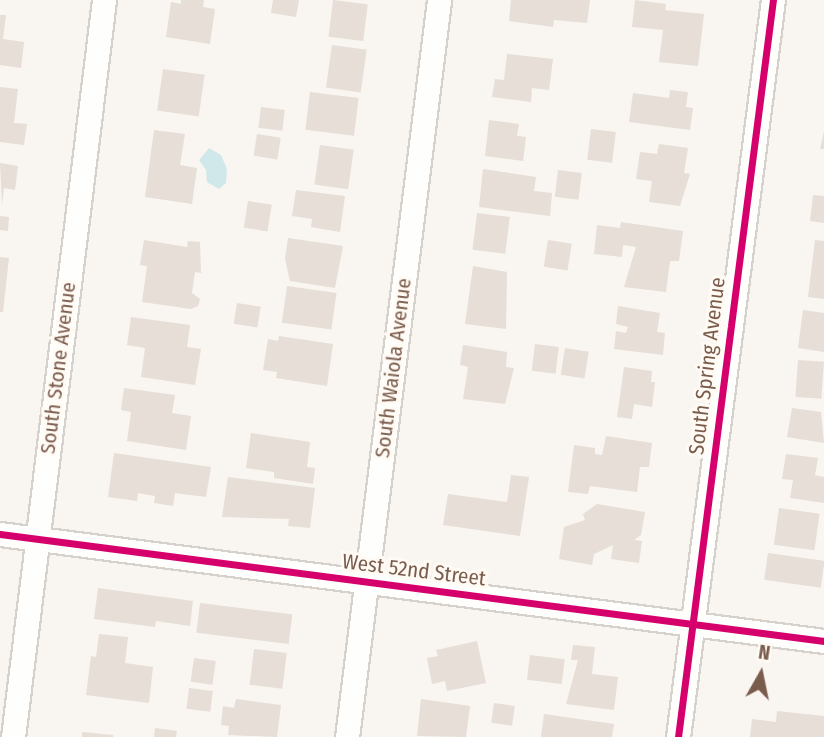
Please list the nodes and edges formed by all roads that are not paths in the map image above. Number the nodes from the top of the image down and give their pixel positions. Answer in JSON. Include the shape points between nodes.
{"nodes":[{"id":1,"x":104,"y":0,"type":"edge"},
{"id":2,"x":439,"y":0,"type":"edge"},
{"id":3,"x":773,"y":0,"type":"edge"},
{"id":4,"x":0,"y":534,"type":"edge"},
{"id":5,"x":37,"y":539,"type":"junction"},
{"id":6,"x":366,"y":581,"type":"junction"},
{"id":7,"x":691,"y":623,"type":"junction"},
{"id":8,"x":824,"y":641,"type":"edge"},
{"id":9,"x":13,"y":737,"type":"edge"},
{"id":10,"x":347,"y":737,"type":"edge"},
{"id":11,"x":678,"y":737,"type":"edge"}],
"edges":[{"from":1,"to":5,"type":"street","name":"South Stone Avenue"},
{"from":2,"to":6,"type":"street","name":"South Waiola Avenue"},
{"from":3,"to":7,"type":"street","name":"South Spring Avenue"},
{"from":4,"to":5,"type":"street","name":"West 52nd Street"},
{"from":5,"to":6,"type":"street","name":"West 52nd Street"},
{"from":5,"to":9,"type":"street","name":"South Stone Avenue"},
{"from":6,"to":7,"type":"street","name":"West 52nd Street"},
{"from":6,"to":10,"type":"street","name":"South Waiola Avenue"},
{"from":7,"to":8,"type":"street","name":"West 52nd Street"},
{"from":7,"to":11,"type":"street","name":"South Spring Avenue"}]}
